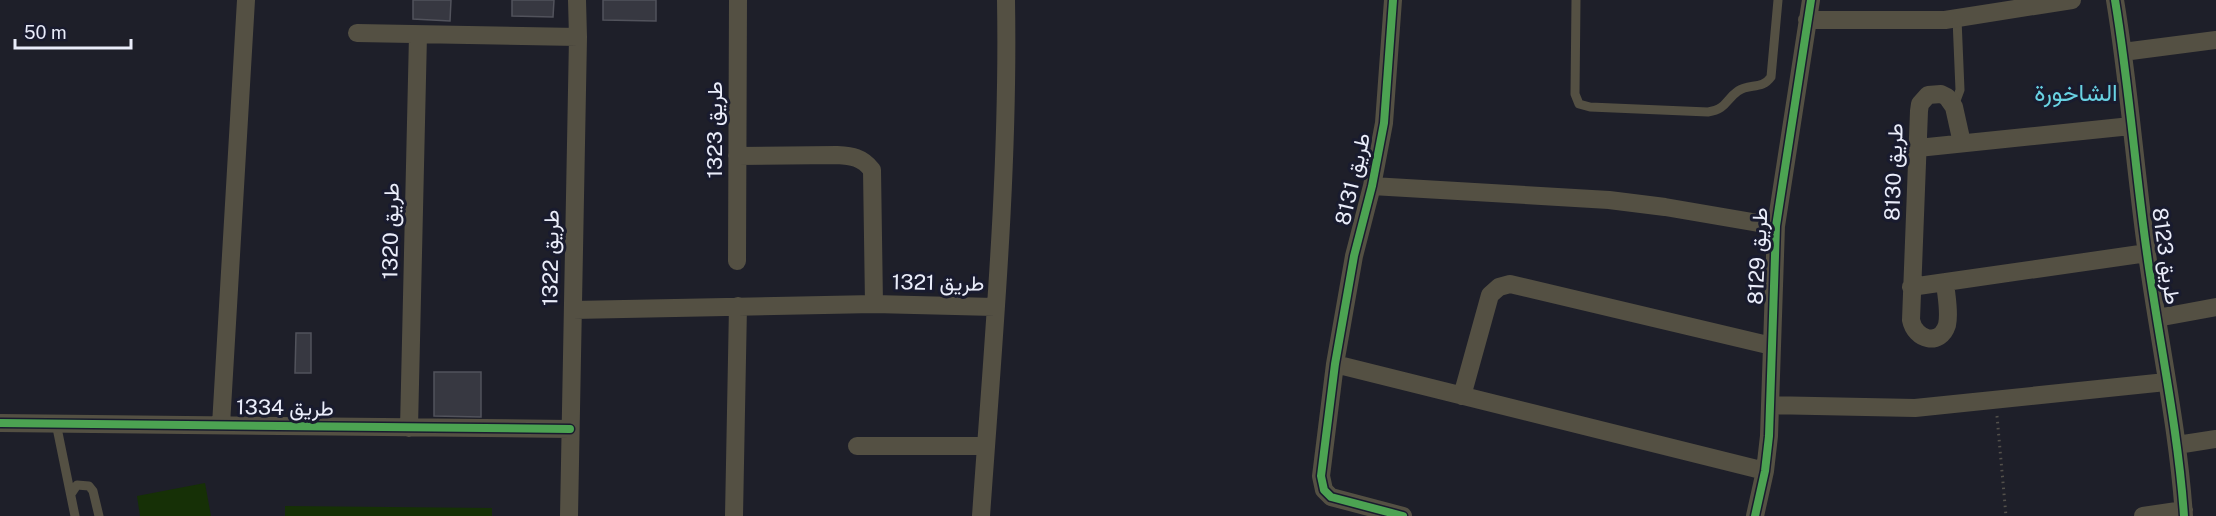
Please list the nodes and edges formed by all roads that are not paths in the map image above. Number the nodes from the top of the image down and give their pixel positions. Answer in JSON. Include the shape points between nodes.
{"nodes":[{"id":1,"x":246,"y":0,"type":"edge"},
{"id":2,"x":577,"y":0,"type":"edge"},
{"id":3,"x":738,"y":0,"type":"edge"},
{"id":4,"x":1006,"y":0,"type":"edge"},
{"id":5,"x":1393,"y":0,"type":"edge"},
{"id":6,"x":1576,"y":0,"type":"edge"},
{"id":7,"x":1778,"y":0,"type":"edge"},
{"id":8,"x":1811,"y":0,"type":"edge"},
{"id":9,"x":2072,"y":0,"type":"edge"},
{"id":10,"x":2115,"y":0,"type":"edge"},
{"id":11,"x":1807,"y":20,"type":"junction"},
{"id":12,"x":1957,"y":20,"type":"junction"},
{"id":13,"x":357,"y":33,"type":"dead end"},
{"id":14,"x":418,"y":35,"type":"junction"},
{"id":15,"x":578,"y":37,"type":"junction"},
{"id":16,"x":2216,"y":40,"type":"edge"},
{"id":17,"x":2123,"y":52,"type":"junction"},
{"id":18,"x":1954,"y":107,"type":"junction"},
{"id":19,"x":2131,"y":126,"type":"junction"},
{"id":20,"x":1962,"y":143,"type":"junction"},
{"id":21,"x":1918,"y":148,"type":"junction"},
{"id":22,"x":737,"y":156,"type":"junction"},
{"id":23,"x":1372,"y":186,"type":"junction"},
{"id":24,"x":1776,"y":226,"type":"junction"},
{"id":25,"x":2147,"y":253,"type":"junction"},
{"id":26,"x":736,"y":261,"type":"dead end"},
{"id":27,"x":1945,"y":282,"type":"junction"},
{"id":28,"x":1911,"y":287,"type":"junction"},
{"id":29,"x":874,"y":304,"type":"junction"},
{"id":30,"x":738,"y":306,"type":"junction"},
{"id":31,"x":995,"y":307,"type":"junction"},
{"id":32,"x":2216,"y":307,"type":"edge"},
{"id":33,"x":573,"y":310,"type":"junction"},
{"id":34,"x":2157,"y":318,"type":"junction"},
{"id":35,"x":1772,"y":346,"type":"junction"},
{"id":36,"x":1335,"y":364,"type":"junction"},
{"id":37,"x":2166,"y":382,"type":"junction"},
{"id":38,"x":1462,"y":396,"type":"junction"},
{"id":39,"x":1770,"y":405,"type":"junction"},
{"id":40,"x":0,"y":423,"type":"edge"},
{"id":41,"x":56,"y":423,"type":"junction"},
{"id":42,"x":221,"y":425,"type":"junction"},
{"id":43,"x":409,"y":428,"type":"junction"},
{"id":44,"x":570,"y":429,"type":"junction"},
{"id":45,"x":2216,"y":439,"type":"edge"},
{"id":46,"x":2177,"y":445,"type":"junction"},
{"id":47,"x":857,"y":446,"type":"dead end"},
{"id":48,"x":986,"y":446,"type":"junction"},
{"id":49,"x":1765,"y":471,"type":"junction"},
{"id":50,"x":71,"y":494,"type":"junction"},
{"id":51,"x":2184,"y":513,"type":"edge"},
{"id":52,"x":75,"y":516,"type":"edge"},
{"id":53,"x":99,"y":516,"type":"edge"},
{"id":54,"x":569,"y":516,"type":"edge"},
{"id":55,"x":734,"y":516,"type":"edge"},
{"id":56,"x":981,"y":516,"type":"edge"},
{"id":57,"x":1402,"y":516,"type":"edge"},
{"id":58,"x":1755,"y":516,"type":"edge"},
{"id":59,"x":2144,"y":516,"type":"edge"}],
"edges":[{"from":1,"to":42,"type":"street"},
{"from":2,"to":15,"type":"street","name":"طريق 1322"},
{"from":3,"to":22,"type":"street","name":"طريق 1323"},
{"from":4,"to":31,"type":"street","name":"طريق 1321","via":[[1005,128]]},
{"from":5,"to":23,"type":"street","name":"طريق 8131","via":[[1384,123]]},
{"from":6,"to":7,"type":"lane","via":[[1575,94],[1579,104],[1708,112],[1725,106],[1737,91],[1764,84],[1772,76]]},
{"from":8,"to":11,"type":"street","name":"طريق 8129"},
{"from":9,"to":12,"type":"street"},
{"from":10,"to":17,"type":"street","name":"طريق 8123"},
{"from":11,"to":12,"type":"street"},
{"from":11,"to":24,"type":"street","name":"طريق 8129"},
{"from":12,"to":18,"type":"lane","via":[[1960,90]]},
{"from":13,"to":14,"type":"street"},
{"from":14,"to":15,"type":"street"},
{"from":14,"to":43,"type":"street","name":"طريق 1320"},
{"from":15,"to":33,"type":"street","name":"طريق 1322"},
{"from":16,"to":17,"type":"street"},
{"from":17,"to":19,"type":"street","name":"طريق 8123"},
{"from":18,"to":20,"type":"street"},
{"from":18,"to":21,"type":"street","name":"طريق 8130","via":[[1941,94],[1923,99]]},
{"from":19,"to":20,"type":"street"},
{"from":19,"to":25,"type":"street","name":"طريق 8123"},
{"from":20,"to":21,"type":"street"},
{"from":21,"to":28,"type":"street","name":"طريق 8130"},
{"from":22,"to":26,"type":"street","name":"طريق 1323"},
{"from":22,"to":29,"type":"street","via":[[837,155],[865,161],[872,170]]},
{"from":23,"to":24,"type":"street","name":"طريق 8131","via":[[1609,200]]},
{"from":23,"to":36,"type":"street","name":"طريق 8131","via":[[1354,256]]},
{"from":24,"to":35,"type":"street","name":"طريق 8129"},
{"from":25,"to":27,"type":"street"},
{"from":25,"to":34,"type":"street","name":"طريق 8123"},
{"from":27,"to":28,"type":"street"},
{"from":27,"to":28,"type":"street","name":"طريق 8130","via":[[1948,321],[1940,335],[1933,338],[1925,338],[1913,328]]},
{"from":29,"to":30,"type":"street","name":"طريق 1321"},
{"from":29,"to":31,"type":"street","name":"طريق 1321"},
{"from":30,"to":33,"type":"street","name":"طريق 1321"},
{"from":30,"to":55,"type":"street"},
{"from":31,"to":48,"type":"street"},
{"from":32,"to":34,"type":"street"},
{"from":33,"to":44,"type":"street","name":"طريق 1322"},
{"from":34,"to":37,"type":"street","name":"طريق 8123"},
{"from":35,"to":38,"type":"street","via":[[1510,284],[1490,295]]},
{"from":35,"to":39,"type":"street","name":"طريق 8129"},
{"from":36,"to":38,"type":"street"},
{"from":36,"to":57,"type":"street","name":"طريق 8131","via":[[1321,476],[1324,490],[1350,503]]},
{"from":37,"to":39,"type":"street","via":[[1894,408]]},
{"from":37,"to":46,"type":"street","name":"طريق 8123"},
{"from":38,"to":49,"type":"street"},
{"from":39,"to":49,"type":"street","name":"طريق 8129"},
{"from":40,"to":41,"type":"street","name":"طريق 1334"},
{"from":41,"to":42,"type":"street","name":"طريق 1334"},
{"from":41,"to":50,"type":"lane"},
{"from":42,"to":43,"type":"street","name":"طريق 1334"},
{"from":43,"to":44,"type":"street","name":"طريق 1334"},
{"from":44,"to":54,"type":"street","name":"طريق 1322"},
{"from":45,"to":46,"type":"street"},
{"from":46,"to":51,"type":"street","name":"طريق 8123"},
{"from":47,"to":48,"type":"street"},
{"from":48,"to":56,"type":"street"},
{"from":49,"to":58,"type":"street","name":"طريق 8129"},
{"from":50,"to":52,"type":"lane"},
{"from":50,"to":53,"type":"lane","via":[[77,485],[89,486]]},
{"from":51,"to":59,"type":"street"}]}
